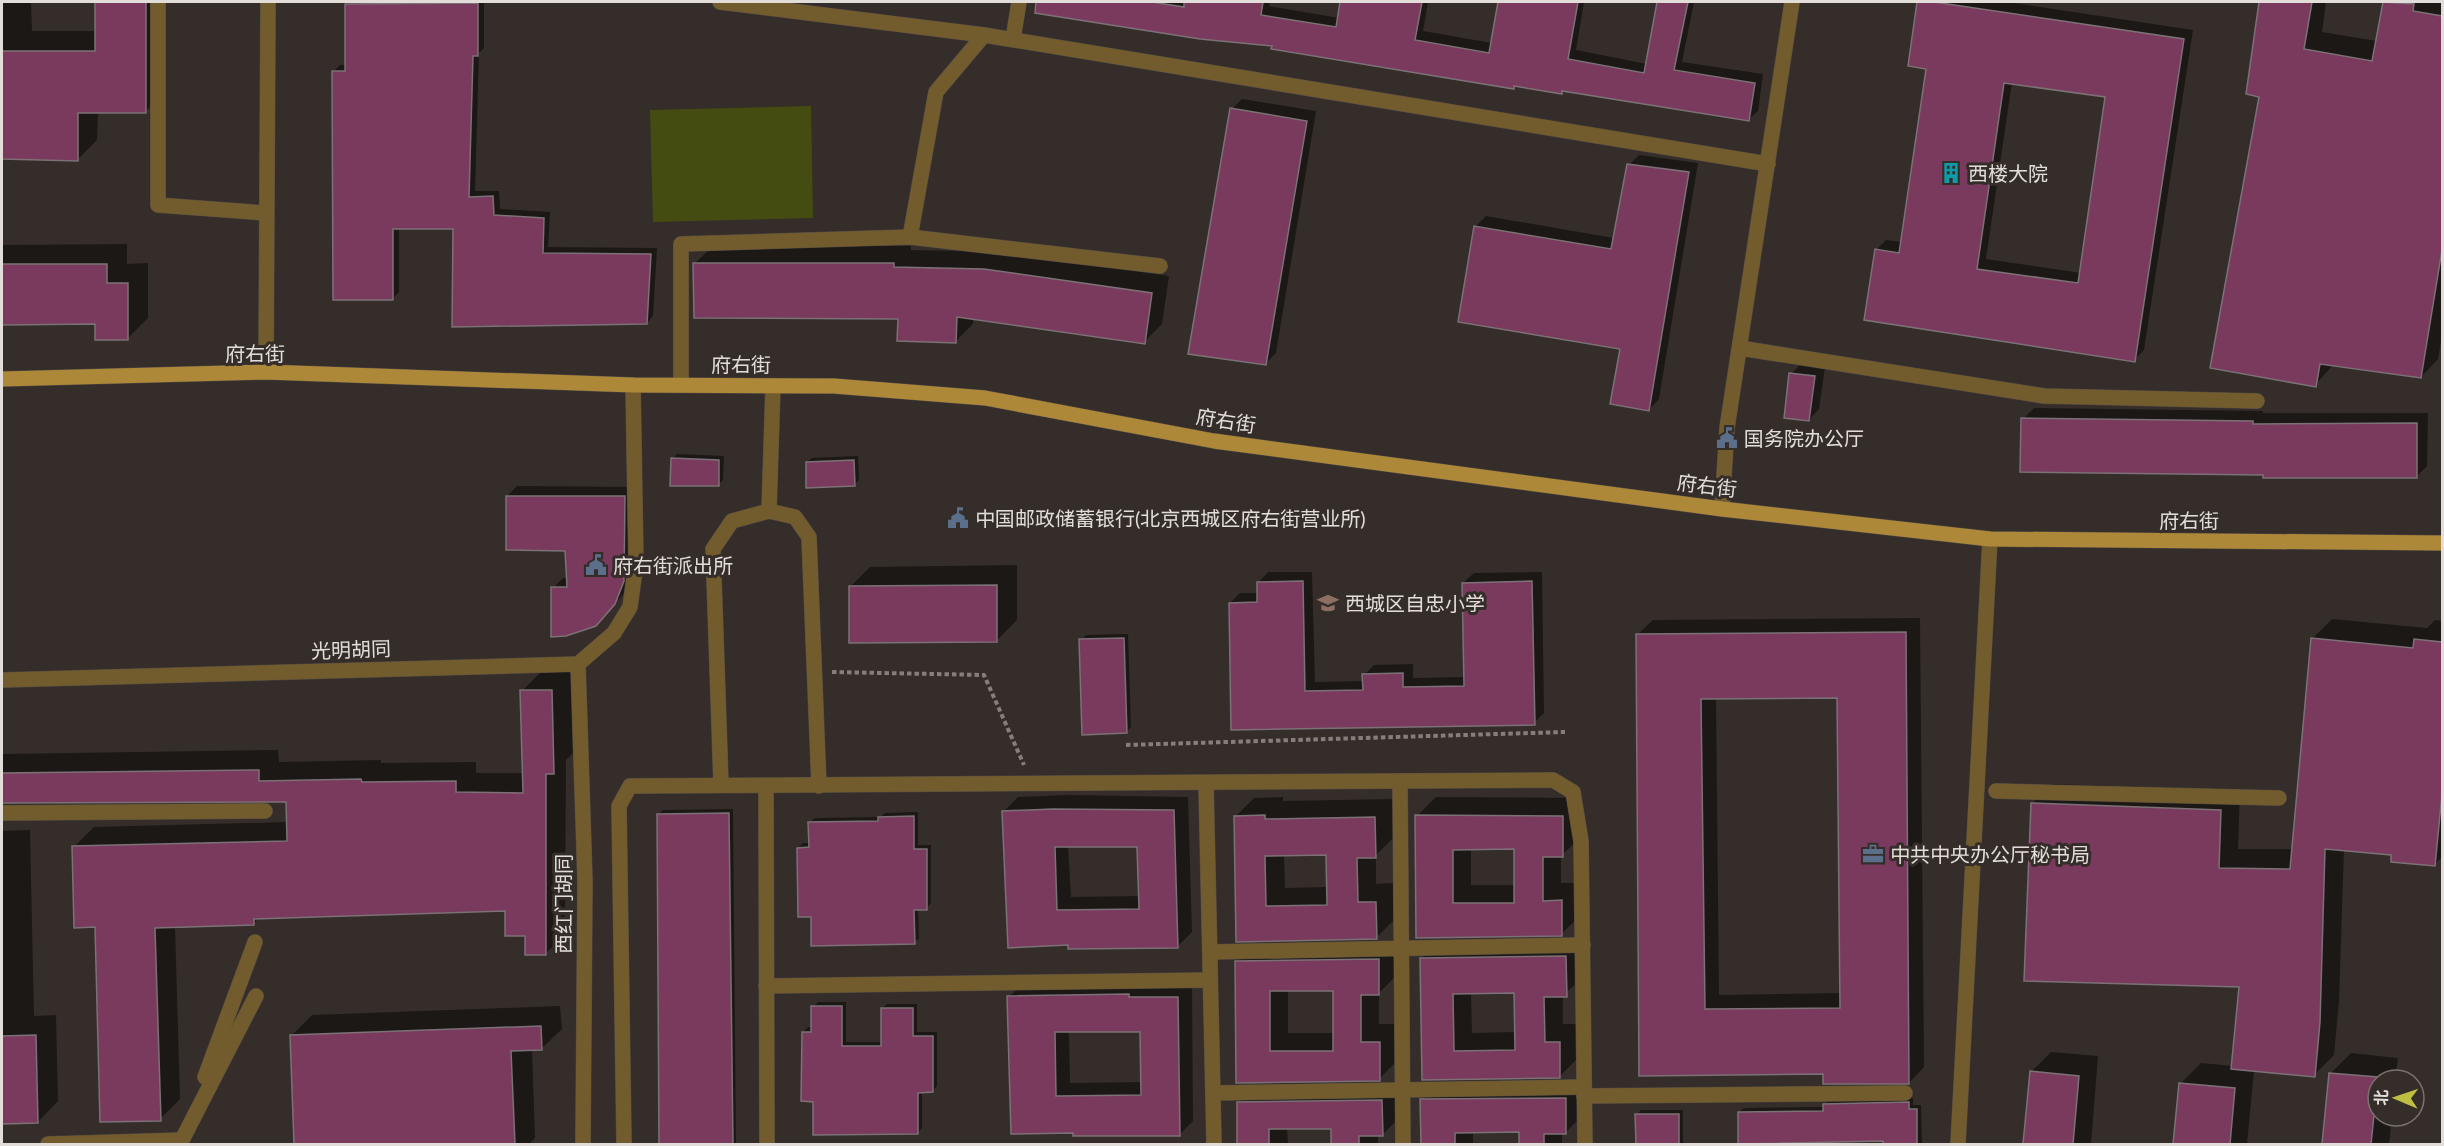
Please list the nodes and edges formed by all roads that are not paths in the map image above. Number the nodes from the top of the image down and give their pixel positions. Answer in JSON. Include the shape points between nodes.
{"nodes":[{"id":1,"x":158,"y":2,"type":"edge"},
{"id":2,"x":268,"y":2,"type":"edge"},
{"id":3,"x":720,"y":2,"type":"edge"},
{"id":4,"x":1018,"y":2,"type":"edge"},
{"id":5,"x":1792,"y":2,"type":"edge"},
{"id":6,"x":984,"y":34,"type":"junction"},
{"id":7,"x":1013,"y":39,"type":"junction"},
{"id":8,"x":1768,"y":164,"type":"junction"},
{"id":9,"x":265,"y":213,"type":"junction"},
{"id":10,"x":910,"y":237,"type":"junction"},
{"id":11,"x":1160,"y":266,"type":"dead end"},
{"id":12,"x":1740,"y":348,"type":"junction"},
{"id":13,"x":266,"y":372,"type":"junction"},
{"id":14,"x":2,"y":379,"type":"edge"},
{"id":15,"x":633,"y":385,"type":"junction"},
{"id":16,"x":681,"y":385,"type":"junction"},
{"id":17,"x":773,"y":386,"type":"junction"},
{"id":18,"x":2257,"y":401,"type":"dead end"},
{"id":19,"x":1722,"y":509,"type":"junction"},
{"id":20,"x":769,"y":511,"type":"junction"},
{"id":21,"x":1990,"y":539,"type":"junction"},
{"id":22,"x":2442,"y":543,"type":"edge"},
{"id":23,"x":578,"y":664,"type":"junction"},
{"id":24,"x":2,"y":680,"type":"edge"},
{"id":25,"x":1400,"y":782,"type":"junction"},
{"id":26,"x":1206,"y":783,"type":"junction"},
{"id":27,"x":721,"y":784,"type":"junction"},
{"id":28,"x":766,"y":786,"type":"junction"},
{"id":29,"x":819,"y":786,"type":"junction"},
{"id":30,"x":1996,"y":791,"type":"dead end"},
{"id":31,"x":2279,"y":798,"type":"dead end"},
{"id":32,"x":265,"y":811,"type":"dead end"},
{"id":33,"x":2,"y":813,"type":"edge"},
{"id":34,"x":255,"y":942,"type":"dead end"},
{"id":35,"x":1583,"y":945,"type":"junction"},
{"id":36,"x":1402,"y":949,"type":"junction"},
{"id":37,"x":1210,"y":952,"type":"junction"},
{"id":38,"x":1210,"y":980,"type":"junction"},
{"id":39,"x":766,"y":986,"type":"junction"},
{"id":40,"x":256,"y":996,"type":"dead end"},
{"id":41,"x":1403,"y":1090,"type":"junction"},
{"id":42,"x":1584,"y":1092,"type":"junction"},
{"id":43,"x":1214,"y":1093,"type":"junction"},
{"id":44,"x":1905,"y":1093,"type":"dead end"},
{"id":45,"x":182,"y":1140,"type":"junction"},
{"id":46,"x":48,"y":1144,"type":"edge"},
{"id":47,"x":583,"y":1144,"type":"edge"},
{"id":48,"x":624,"y":1144,"type":"edge"},
{"id":49,"x":767,"y":1144,"type":"edge"},
{"id":50,"x":1214,"y":1144,"type":"edge"},
{"id":51,"x":1403,"y":1144,"type":"edge"},
{"id":52,"x":1585,"y":1144,"type":"edge"},
{"id":53,"x":1958,"y":1144,"type":"edge"}],
"edges":[{"from":1,"to":9,"type":"street","via":[[158,205]]},
{"from":2,"to":9,"type":"street"},
{"from":3,"to":6,"type":"street"},
{"from":4,"to":7,"type":"street"},
{"from":5,"to":8,"type":"street"},
{"from":6,"to":7,"type":"street"},
{"from":6,"to":10,"type":"street","via":[[936,92]]},
{"from":7,"to":8,"type":"street"},
{"from":8,"to":12,"type":"street"},
{"from":9,"to":13,"type":"street"},
{"from":10,"to":11,"type":"street"},
{"from":10,"to":16,"type":"street","via":[[681,244]]},
{"from":12,"to":18,"type":"street","via":[[2044,396]]},
{"from":12,"to":19,"type":"street","via":[[1727,429]]},
{"from":13,"to":14,"type":"main road","name":"府右街"},
{"from":13,"to":15,"type":"main road","name":"府右街"},
{"from":15,"to":16,"type":"main road","name":"府右街"},
{"from":15,"to":23,"type":"street","via":[[636,562],[630,607],[614,633]]},
{"from":16,"to":17,"type":"main road","name":"府右街"},
{"from":17,"to":19,"type":"main road","name":"府右街","via":[[834,386],[985,398],[1214,441]]},
{"from":17,"to":20,"type":"street"},
{"from":19,"to":21,"type":"main road","name":"府右街"},
{"from":20,"to":27,"type":"street","via":[[732,521],[713,549]]},
{"from":20,"to":29,"type":"street","via":[[795,517],[809,537]]},
{"from":21,"to":22,"type":"main road","name":"府右街"},
{"from":21,"to":53,"type":"street"},
{"from":23,"to":24,"type":"street","name":"光明胡同"},
{"from":23,"to":47,"type":"street","name":"西红门胡同","via":[[585,881]]},
{"from":25,"to":26,"type":"street"},
{"from":25,"to":35,"type":"street","via":[[1553,780],[1573,792],[1581,841]]},
{"from":25,"to":36,"type":"street"},
{"from":26,"to":29,"type":"street"},
{"from":26,"to":37,"type":"street"},
{"from":27,"to":28,"type":"street"},
{"from":27,"to":48,"type":"street","via":[[630,786],[619,806]]},
{"from":28,"to":29,"type":"street"},
{"from":28,"to":39,"type":"street"},
{"from":30,"to":31,"type":"street"},
{"from":32,"to":33,"type":"street"},
{"from":34,"to":45,"type":"street"},
{"from":35,"to":36,"type":"street"},
{"from":35,"to":42,"type":"street"},
{"from":36,"to":37,"type":"street"},
{"from":36,"to":41,"type":"street"},
{"from":37,"to":38,"type":"street"},
{"from":38,"to":39,"type":"street"},
{"from":38,"to":43,"type":"street"},
{"from":39,"to":49,"type":"street"},
{"from":40,"to":45,"type":"street"},
{"from":41,"to":42,"type":"street"},
{"from":41,"to":43,"type":"street"},
{"from":41,"to":51,"type":"street"},
{"from":42,"to":44,"type":"street"},
{"from":42,"to":52,"type":"street"},
{"from":43,"to":50,"type":"street"},
{"from":45,"to":46,"type":"street"}]}
